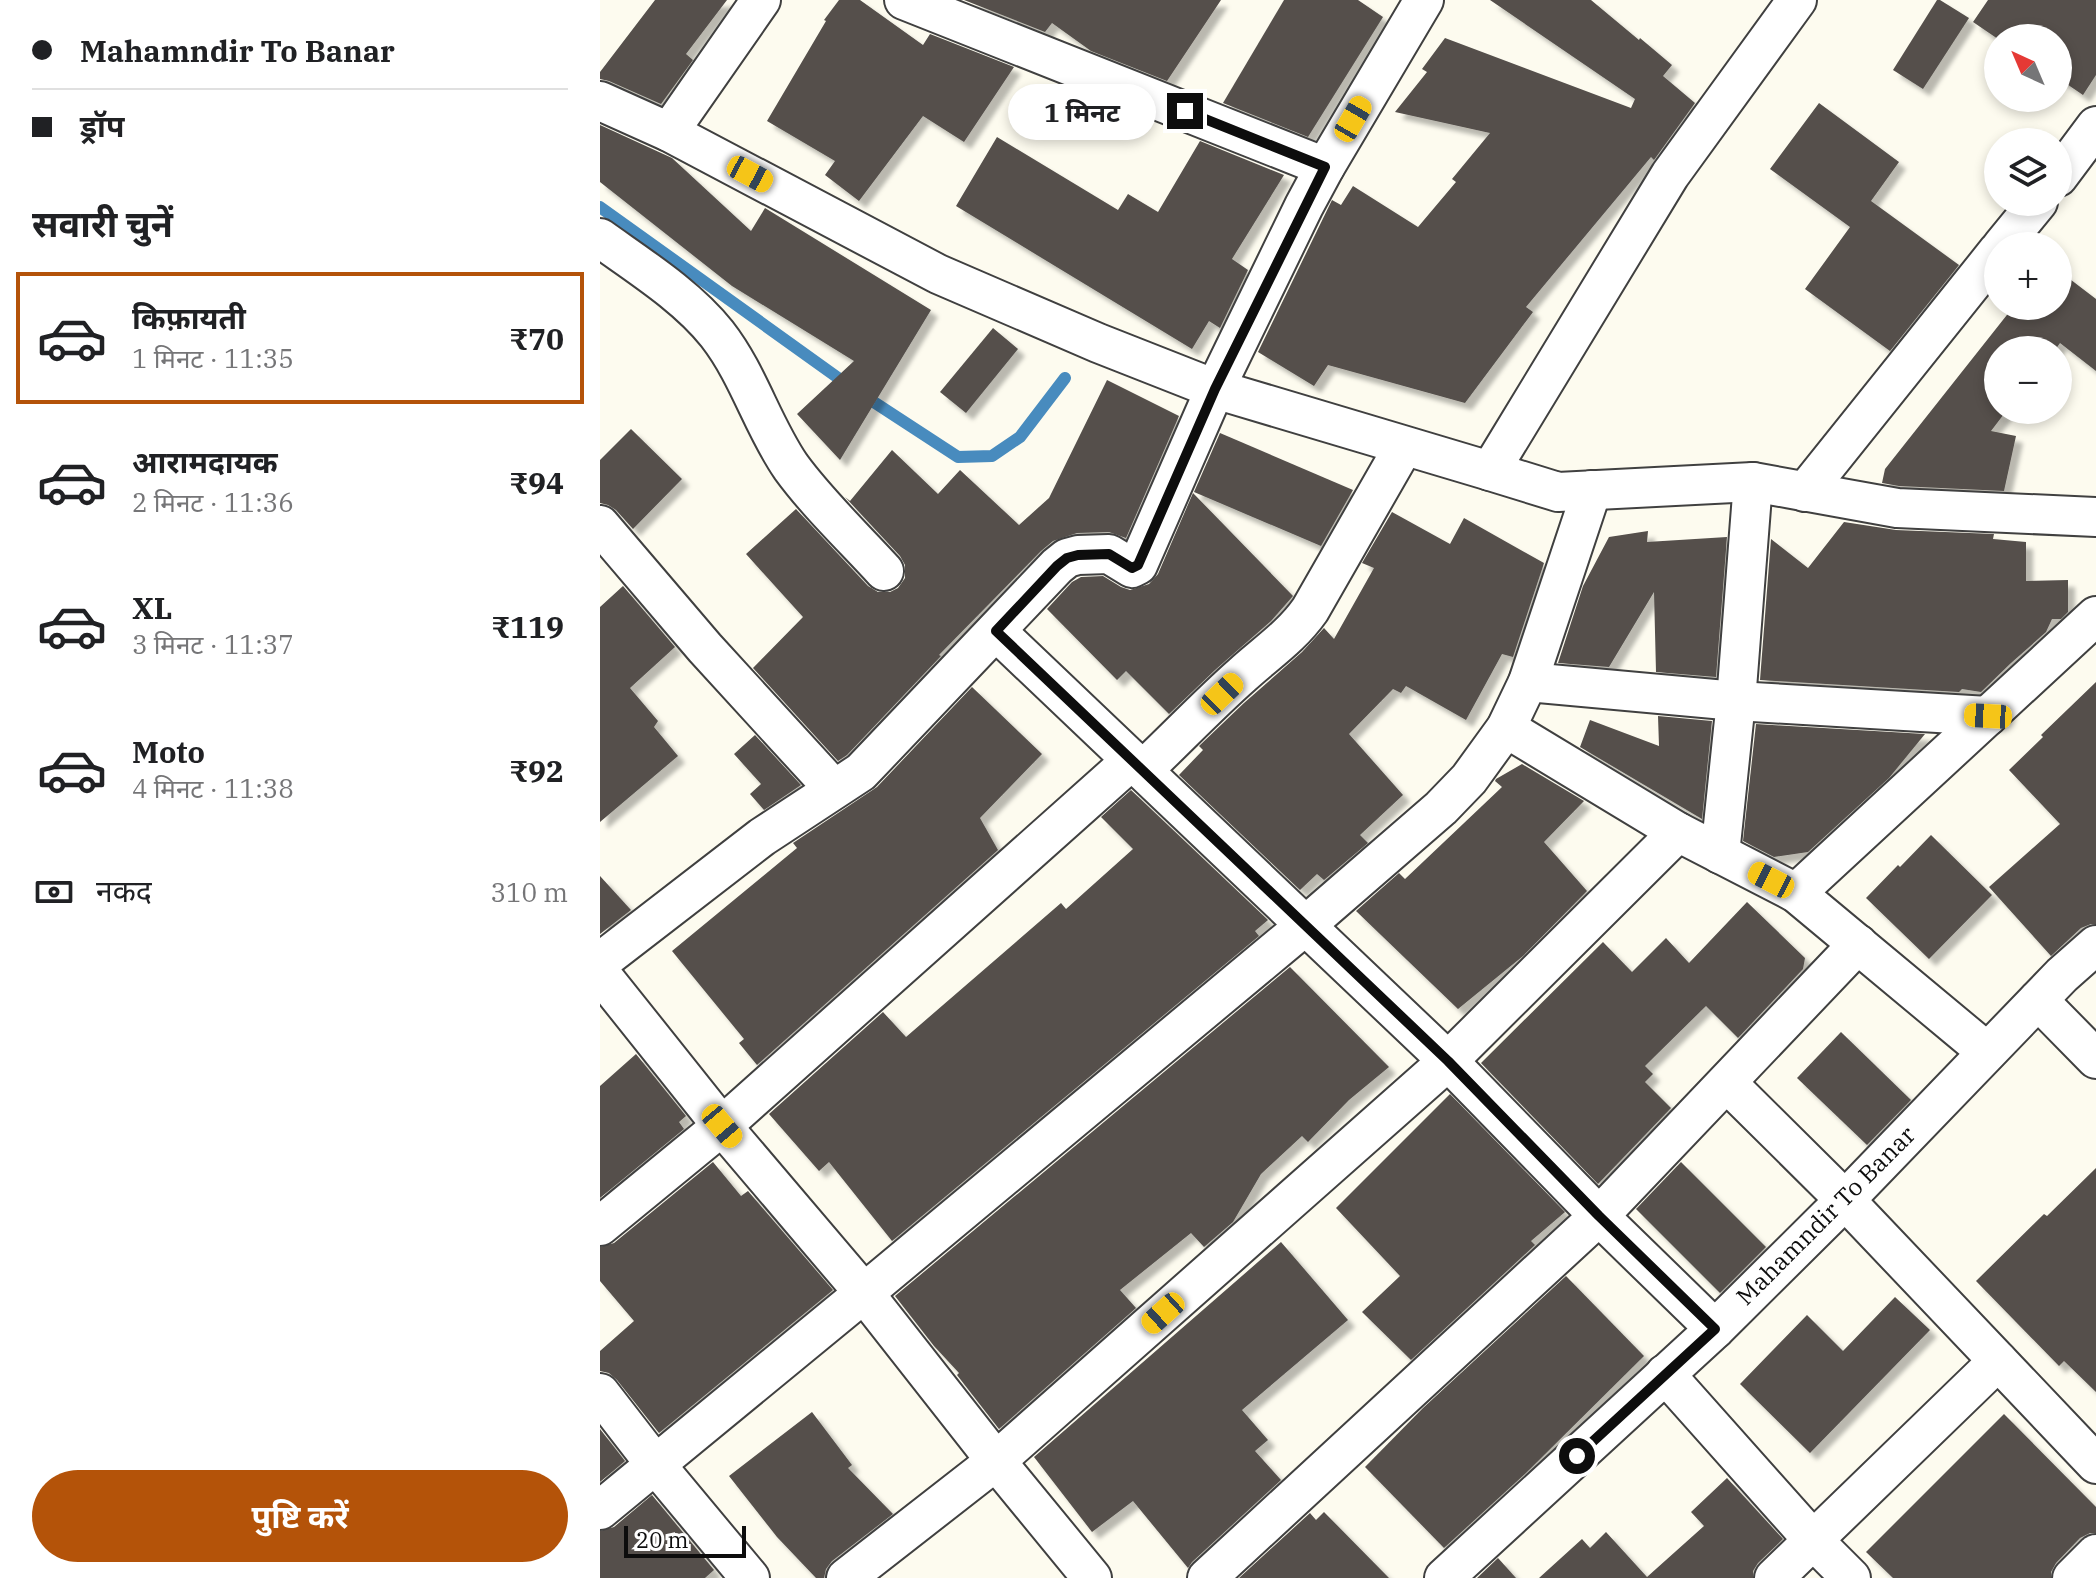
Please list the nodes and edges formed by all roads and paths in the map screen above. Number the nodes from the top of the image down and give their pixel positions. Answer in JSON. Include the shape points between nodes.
{"nodes":[{"id":1,"x":761,"y":0,"type":"edge"},
{"id":2,"x":904,"y":0,"type":"edge"},
{"id":3,"x":1423,"y":0,"type":"edge"},
{"id":4,"x":1797,"y":0,"type":"edge"},
{"id":5,"x":600,"y":101,"type":"edge"},
{"id":6,"x":2096,"y":126,"type":"edge"},
{"id":7,"x":669,"y":132,"type":"junction"},
{"id":8,"x":2072,"y":158,"type":"edge"},
{"id":9,"x":1325,"y":167,"type":"junction"},
{"id":10,"x":2027,"y":216,"type":"edge"},
{"id":11,"x":2013,"y":232,"type":"edge"},
{"id":12,"x":600,"y":238,"type":"edge"},
{"id":13,"x":1984,"y":268,"type":"edge"},
{"id":14,"x":1215,"y":389,"type":"junction"},
{"id":15,"x":1404,"y":446,"type":"junction"},
{"id":16,"x":1490,"y":471,"type":"junction"},
{"id":17,"x":1753,"y":482,"type":"junction"},
{"id":18,"x":1592,"y":490,"type":"junction"},
{"id":19,"x":1805,"y":492,"type":"junction"},
{"id":20,"x":2096,"y":517,"type":"edge"},
{"id":21,"x":600,"y":525,"type":"edge"},
{"id":22,"x":884,"y":571,"type":"dead end"},
{"id":23,"x":2096,"y":616,"type":"edge"},
{"id":24,"x":996,"y":631,"type":"junction"},
{"id":25,"x":1528,"y":682,"type":"junction"},
{"id":26,"x":1736,"y":701,"type":"junction"},
{"id":27,"x":1988,"y":716,"type":"junction"},
{"id":28,"x":1506,"y":728,"type":"junction"},
{"id":29,"x":1138,"y":765,"type":"junction"},
{"id":30,"x":834,"y":789,"type":"junction"},
{"id":31,"x":1678,"y":832,"type":"junction"},
{"id":32,"x":1720,"y":854,"type":"junction"},
{"id":33,"x":1796,"y":893,"type":"junction"},
{"id":34,"x":1306,"y":925,"type":"junction"},
{"id":35,"x":1858,"y":944,"type":"junction"},
{"id":36,"x":2096,"y":945,"type":"edge"},
{"id":37,"x":600,"y":962,"type":"edge"},
{"id":38,"x":600,"y":973,"type":"edge"},
{"id":39,"x":2038,"y":1000,"type":"junction"},
{"id":40,"x":1987,"y":1052,"type":"junction"},
{"id":41,"x":2096,"y":1059,"type":"edge"},
{"id":42,"x":1448,"y":1061,"type":"junction"},
{"id":43,"x":1727,"y":1083,"type":"junction"},
{"id":44,"x":722,"y":1126,"type":"junction"},
{"id":45,"x":1845,"y":1200,"type":"junction"},
{"id":46,"x":1599,"y":1216,"type":"junction"},
{"id":47,"x":600,"y":1226,"type":"edge"},
{"id":48,"x":864,"y":1293,"type":"junction"},
{"id":49,"x":1715,"y":1329,"type":"junction"},
{"id":50,"x":1998,"y":1361,"type":"junction"},
{"id":51,"x":1665,"y":1374,"type":"junction"},
{"id":52,"x":600,"y":1393,"type":"edge"},
{"id":53,"x":996,"y":1461,"type":"junction"},
{"id":54,"x":655,"y":1464,"type":"junction"},
{"id":55,"x":2096,"y":1464,"type":"edge"},
{"id":56,"x":600,"y":1510,"type":"edge"},
{"id":57,"x":1813,"y":1540,"type":"junction"},
{"id":58,"x":2096,"y":1554,"type":"edge"},
{"id":59,"x":750,"y":1578,"type":"edge"},
{"id":60,"x":846,"y":1578,"type":"edge"},
{"id":61,"x":1092,"y":1578,"type":"edge"},
{"id":62,"x":1207,"y":1578,"type":"edge"},
{"id":63,"x":1444,"y":1578,"type":"edge"},
{"id":64,"x":1774,"y":1578,"type":"edge"},
{"id":65,"x":1851,"y":1578,"type":"edge"},
{"id":66,"x":2072,"y":1578,"type":"edge"}],
"edges":[{"from":1,"to":7,"type":"street"},
{"from":2,"to":9,"type":"street"},
{"from":3,"to":9,"type":"street"},
{"from":4,"to":16,"type":"street","via":[[1670,175]]},
{"from":5,"to":7,"type":"street"},
{"from":6,"to":8,"type":"street"},
{"from":7,"to":14,"type":"street","via":[[938,274]]},
{"from":9,"to":14,"type":"street"},
{"from":10,"to":11,"type":"street"},
{"from":12,"to":22,"type":"street","via":[[716,332],[739,365],[791,467]]},
{"from":13,"to":19,"type":"street"},
{"from":14,"to":15,"type":"street"},
{"from":14,"to":24,"type":"street","via":[[1138,565],[1132,568],[1109,554],[1067,558]]},
{"from":15,"to":16,"type":"street"},
{"from":15,"to":29,"type":"street","via":[[1298,626]]},
{"from":16,"to":18,"type":"street","via":[[1558,492]]},
{"from":17,"to":18,"type":"street"},
{"from":17,"to":19,"type":"street"},
{"from":17,"to":26,"type":"street"},
{"from":18,"to":25,"type":"street"},
{"from":19,"to":20,"type":"street","via":[[1897,508]]},
{"from":21,"to":30,"type":"street"},
{"from":23,"to":27,"type":"street"},
{"from":24,"to":29,"type":"street"},
{"from":24,"to":30,"type":"street","via":[[861,772]]},
{"from":25,"to":26,"type":"street"},
{"from":25,"to":28,"type":"street"},
{"from":26,"to":27,"type":"street"},
{"from":26,"to":32,"type":"street"},
{"from":27,"to":33,"type":"street"},
{"from":28,"to":31,"type":"street"},
{"from":28,"to":34,"type":"street","via":[[1441,808]]},
{"from":29,"to":34,"type":"street"},
{"from":29,"to":44,"type":"street"},
{"from":30,"to":37,"type":"street","via":[[762,837]]},
{"from":31,"to":32,"type":"street"},
{"from":31,"to":42,"type":"street"},
{"from":32,"to":33,"type":"street"},
{"from":33,"to":35,"type":"street"},
{"from":34,"to":42,"type":"street"},
{"from":34,"to":48,"type":"street"},
{"from":35,"to":40,"type":"street"},
{"from":35,"to":43,"type":"street"},
{"from":36,"to":39,"type":"street","name":"Mahamndir To Banar"},
{"from":38,"to":44,"type":"street"},
{"from":39,"to":40,"type":"street","name":"Mahamndir To Banar"},
{"from":39,"to":41,"type":"street"},
{"from":40,"to":45,"type":"street","name":"Mahamndir To Banar"},
{"from":42,"to":46,"type":"street"},
{"from":42,"to":53,"type":"street"},
{"from":43,"to":45,"type":"street"},
{"from":43,"to":46,"type":"street"},
{"from":44,"to":47,"type":"street"},
{"from":44,"to":48,"type":"street"},
{"from":45,"to":49,"type":"street","name":"Mahamndir To Banar"},
{"from":45,"to":50,"type":"street"},
{"from":46,"to":49,"type":"street"},
{"from":46,"to":62,"type":"street"},
{"from":48,"to":53,"type":"street"},
{"from":48,"to":54,"type":"street"},
{"from":49,"to":51,"type":"street","name":"Mahamndir To Banar"},
{"from":50,"to":55,"type":"street"},
{"from":50,"to":57,"type":"street"},
{"from":51,"to":57,"type":"street"},
{"from":51,"to":63,"type":"street","name":"Mahamndir To Banar"},
{"from":52,"to":54,"type":"street"},
{"from":53,"to":60,"type":"street"},
{"from":53,"to":61,"type":"street"},
{"from":54,"to":56,"type":"street"},
{"from":54,"to":59,"type":"street"},
{"from":57,"to":64,"type":"street"},
{"from":57,"to":65,"type":"street"},
{"from":58,"to":66,"type":"street"}]}
